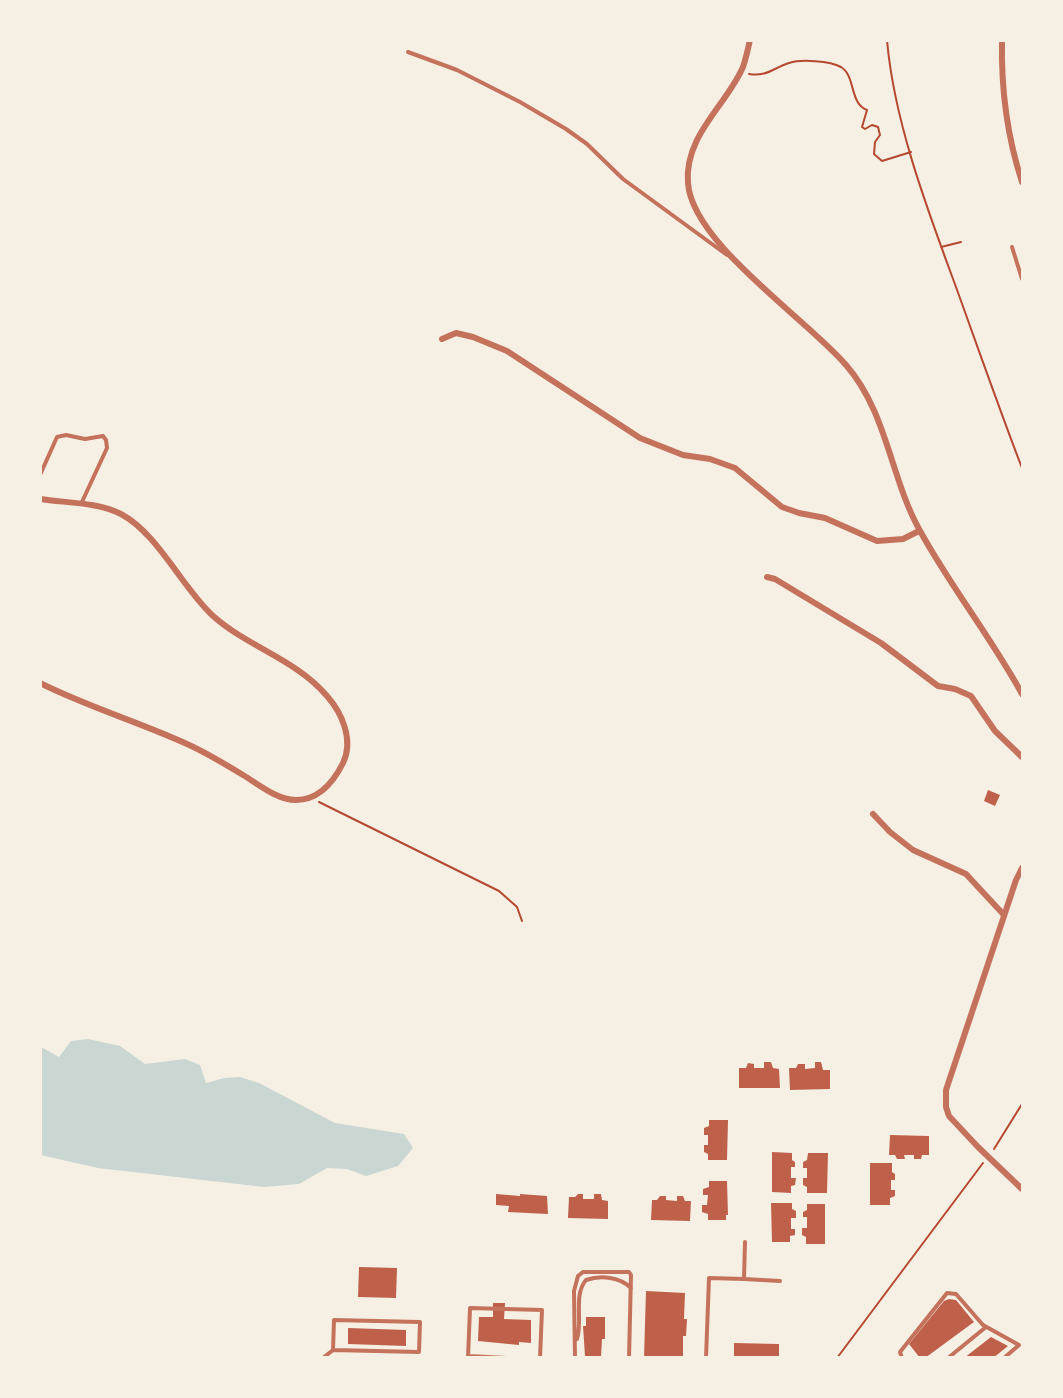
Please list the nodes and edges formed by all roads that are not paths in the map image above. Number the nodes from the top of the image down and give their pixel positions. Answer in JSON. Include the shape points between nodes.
{"nodes":[{"id":1,"x":750,"y":40,"type":"edge"},
{"id":2,"x":1002,"y":40,"type":"edge"},
{"id":3,"x":408,"y":52,"type":"dead end"},
{"id":4,"x":1023,"y":182,"type":"edge"},
{"id":5,"x":1012,"y":247,"type":"dead end"},
{"id":6,"x":737,"y":262,"type":"junction"},
{"id":7,"x":1023,"y":279,"type":"edge"},
{"id":8,"x":442,"y":339,"type":"dead end"},
{"id":9,"x":40,"y":475,"type":"edge"},
{"id":10,"x":40,"y":499,"type":"edge"},
{"id":11,"x":81,"y":505,"type":"junction"},
{"id":12,"x":920,"y":531,"type":"junction"},
{"id":13,"x":767,"y":577,"type":"dead end"},
{"id":14,"x":40,"y":682,"type":"edge"},
{"id":15,"x":1023,"y":694,"type":"edge"},
{"id":16,"x":1023,"y":757,"type":"edge"},
{"id":17,"x":873,"y":814,"type":"dead end"},
{"id":18,"x":1023,"y":868,"type":"edge"},
{"id":19,"x":1004,"y":915,"type":"junction"},
{"id":20,"x":1023,"y":1189,"type":"edge"},
{"id":21,"x":745,"y":1242,"type":"dead end"},
{"id":22,"x":744,"y":1279,"type":"junction"},
{"id":23,"x":780,"y":1281,"type":"dead end"},
{"id":24,"x":631,"y":1289,"type":"junction"},
{"id":25,"x":986,"y":1327,"type":"junction"},
{"id":26,"x":575,"y":1343,"type":"junction"},
{"id":27,"x":1021,"y":1345,"type":"edge"},
{"id":28,"x":333,"y":1350,"type":"junction"},
{"id":29,"x":419,"y":1352,"type":"junction"},
{"id":30,"x":469,"y":1357,"type":"edge"},
{"id":31,"x":323,"y":1358,"type":"edge"},
{"id":32,"x":423,"y":1358,"type":"edge"},
{"id":33,"x":507,"y":1358,"type":"edge"},
{"id":34,"x":540,"y":1358,"type":"edge"},
{"id":35,"x":575,"y":1358,"type":"edge"},
{"id":36,"x":629,"y":1358,"type":"edge"},
{"id":37,"x":706,"y":1358,"type":"edge"},
{"id":38,"x":902,"y":1358,"type":"edge"},
{"id":39,"x":948,"y":1358,"type":"edge"},
{"id":40,"x":1004,"y":1358,"type":"edge"}],
"edges":[{"from":1,"to":6,"type":"street","via":[[741,72],[702,133],[688,174],[696,210]]},
{"from":2,"to":4,"type":"street","via":[[1005,112]]},
{"from":3,"to":6,"type":"lane","via":[[457,70],[561,126],[623,179]]},
{"from":5,"to":7,"type":"lane"},
{"from":6,"to":12,"type":"street","via":[[856,377],[878,418],[905,503]]},
{"from":8,"to":12,"type":"street","via":[[456,333],[507,351],[640,438],[683,455],[735,468],[782,507],[825,518],[877,541],[903,539]]},
{"from":9,"to":11,"type":"lane","via":[[57,437],[103,436],[107,448]]},
{"from":10,"to":11,"type":"street"},
{"from":11,"to":14,"type":"street","via":[[121,514],[168,560],[211,614],[308,676],[340,715],[347,750],[337,774],[323,790],[311,798],[295,800],[276,795],[201,751]]},
{"from":12,"to":15,"type":"street"},
{"from":13,"to":16,"type":"street","via":[[881,643],[938,686],[971,696],[995,731]]},
{"from":17,"to":19,"type":"street","via":[[913,850],[966,874]]},
{"from":18,"to":19,"type":"street"},
{"from":19,"to":20,"type":"street","via":[[946,1090],[946,1107],[949,1116],[978,1147]]},
{"from":21,"to":22,"type":"lane"},
{"from":22,"to":23,"type":"lane"},
{"from":22,"to":37,"type":"lane","via":[[709,1278]]},
{"from":24,"to":26,"type":"lane","via":[[613,1278],[586,1280],[580,1292],[580,1330]]},
{"from":24,"to":26,"type":"lane","via":[[629,1272],[580,1273],[574,1291]]},
{"from":24,"to":36,"type":"lane"},
{"from":25,"to":27,"type":"lane"},
{"from":25,"to":38,"type":"lane","via":[[956,1293],[947,1293],[900,1352]]},
{"from":25,"to":39,"type":"lane"},
{"from":26,"to":35,"type":"lane"},
{"from":27,"to":40,"type":"lane"},
{"from":28,"to":29,"type":"lane"},
{"from":28,"to":29,"type":"lane","via":[[334,1320],[420,1322]]},
{"from":28,"to":31,"type":"lane"},
{"from":29,"to":32,"type":"lane"},
{"from":30,"to":33,"type":"lane"},
{"from":30,"to":34,"type":"lane","via":[[470,1308],[542,1310]]}]}
